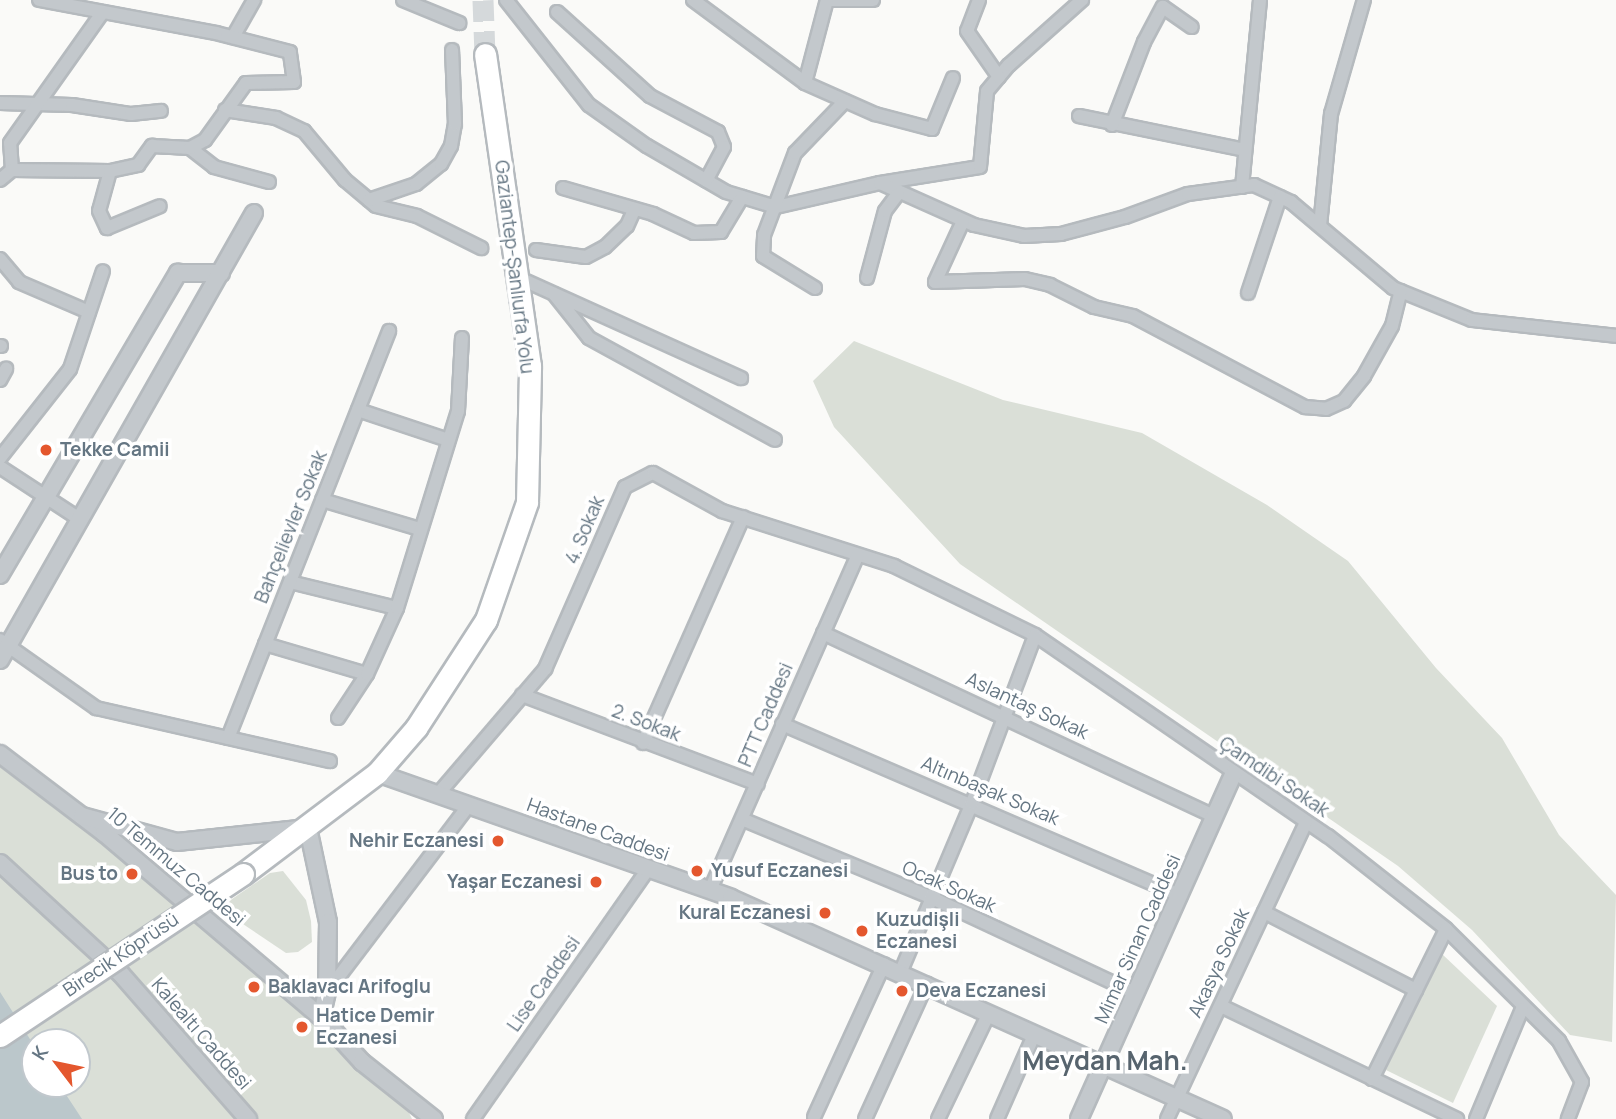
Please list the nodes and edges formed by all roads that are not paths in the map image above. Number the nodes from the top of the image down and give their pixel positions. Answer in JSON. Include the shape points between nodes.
{"nodes":[{"id":1,"x":38,"y":0,"type":"edge"},
{"id":2,"x":254,"y":0,"type":"edge"},
{"id":3,"x":404,"y":0,"type":"edge"},
{"id":4,"x":506,"y":0,"type":"edge"},
{"id":5,"x":693,"y":0,"type":"edge"},
{"id":6,"x":828,"y":0,"type":"edge"},
{"id":7,"x":873,"y":0,"type":"edge"},
{"id":8,"x":979,"y":0,"type":"edge"},
{"id":9,"x":1082,"y":0,"type":"edge"},
{"id":10,"x":1260,"y":0,"type":"edge"},
{"id":11,"x":1364,"y":0,"type":"edge"},
{"id":12,"x":557,"y":12,"type":"dead end"},
{"id":13,"x":102,"y":13,"type":"junction"},
{"id":14,"x":459,"y":23,"type":"dead end"},
{"id":15,"x":1192,"y":27,"type":"dead end"},
{"id":16,"x":233,"y":37,"type":"junction"},
{"id":17,"x":452,"y":50,"type":"dead end"},
{"id":18,"x":485,"y":54,"type":"tunnel mouth"},
{"id":19,"x":999,"y":77,"type":"junction"},
{"id":20,"x":953,"y":78,"type":"dead end"},
{"id":21,"x":805,"y":83,"type":"junction"},
{"id":22,"x":845,"y":101,"type":"junction"},
{"id":23,"x":0,"y":103,"type":"edge"},
{"id":24,"x":36,"y":104,"type":"junction"},
{"id":25,"x":225,"y":110,"type":"junction"},
{"id":26,"x":161,"y":111,"type":"dead end"},
{"id":27,"x":1079,"y":116,"type":"dead end"},
{"id":28,"x":1112,"y":125,"type":"junction"},
{"id":29,"x":190,"y":148,"type":"junction"},
{"id":30,"x":1245,"y":150,"type":"junction"},
{"id":31,"x":12,"y":170,"type":"junction"},
{"id":32,"x":110,"y":171,"type":"junction"},
{"id":33,"x":0,"y":180,"type":"edge"},
{"id":34,"x":706,"y":181,"type":"junction"},
{"id":35,"x":269,"y":182,"type":"dead end"},
{"id":36,"x":880,"y":183,"type":"junction"},
{"id":37,"x":1242,"y":187,"type":"junction"},
{"id":38,"x":563,"y":188,"type":"dead end"},
{"id":39,"x":898,"y":194,"type":"junction"},
{"id":40,"x":742,"y":197,"type":"junction"},
{"id":41,"x":1280,"y":197,"type":"junction"},
{"id":42,"x":369,"y":200,"type":"junction"},
{"id":43,"x":160,"y":206,"type":"dead end"},
{"id":44,"x":776,"y":207,"type":"junction"},
{"id":45,"x":634,"y":210,"type":"junction"},
{"id":46,"x":254,"y":213,"type":"dead end"},
{"id":47,"x":963,"y":221,"type":"junction"},
{"id":48,"x":1320,"y":226,"type":"junction"},
{"id":49,"x":481,"y":248,"type":"dead end"},
{"id":50,"x":536,"y":250,"type":"dead end"},
{"id":51,"x":0,"y":259,"type":"edge"},
{"id":52,"x":103,"y":271,"type":"dead end"},
{"id":53,"x":221,"y":273,"type":"junction"},
{"id":54,"x":517,"y":277,"type":"junction"},
{"id":55,"x":867,"y":278,"type":"dead end"},
{"id":56,"x":815,"y":288,"type":"dead end"},
{"id":57,"x":1401,"y":291,"type":"junction"},
{"id":58,"x":1248,"y":293,"type":"dead end"},
{"id":59,"x":554,"y":294,"type":"junction"},
{"id":60,"x":89,"y":312,"type":"junction"},
{"id":61,"x":389,"y":331,"type":"dead end"},
{"id":62,"x":1616,"y":336,"type":"edge"},
{"id":63,"x":462,"y":338,"type":"dead end"},
{"id":64,"x":741,"y":378,"type":"dead end"},
{"id":65,"x":358,"y":410,"type":"junction"},
{"id":66,"x":448,"y":440,"type":"junction"},
{"id":67,"x":775,"y":440,"type":"dead end"},
{"id":68,"x":0,"y":458,"type":"edge"},
{"id":69,"x":0,"y":467,"type":"edge"},
{"id":70,"x":46,"y":496,"type":"junction"},
{"id":71,"x":322,"y":500,"type":"junction"},
{"id":72,"x":743,"y":517,"type":"junction"},
{"id":73,"x":81,"y":520,"type":"junction"},
{"id":74,"x":419,"y":529,"type":"junction"},
{"id":75,"x":858,"y":555,"type":"junction"},
{"id":76,"x":0,"y":575,"type":"edge"},
{"id":77,"x":290,"y":582,"type":"junction"},
{"id":78,"x":397,"y":608,"type":"junction"},
{"id":79,"x":823,"y":633,"type":"junction"},
{"id":80,"x":1035,"y":635,"type":"junction"},
{"id":81,"x":5,"y":643,"type":"edge"},
{"id":82,"x":265,"y":644,"type":"junction"},
{"id":83,"x":0,"y":660,"type":"edge"},
{"id":84,"x":367,"y":674,"type":"junction"},
{"id":85,"x":522,"y":695,"type":"junction"},
{"id":86,"x":1003,"y":716,"type":"junction"},
{"id":87,"x":338,"y":718,"type":"dead end"},
{"id":88,"x":782,"y":724,"type":"junction"},
{"id":89,"x":228,"y":738,"type":"junction"},
{"id":90,"x":643,"y":744,"type":"junction"},
{"id":91,"x":0,"y":754,"type":"edge"},
{"id":92,"x":330,"y":761,"type":"dead end"},
{"id":93,"x":377,"y":773,"type":"junction"},
{"id":94,"x":1233,"y":774,"type":"junction"},
{"id":95,"x":758,"y":784,"type":"junction"},
{"id":96,"x":438,"y":794,"type":"junction"},
{"id":97,"x":972,"y":803,"type":"junction"},
{"id":98,"x":469,"y":805,"type":"junction"},
{"id":99,"x":1214,"y":816,"type":"junction"},
{"id":100,"x":82,"y":817,"type":"junction"},
{"id":101,"x":744,"y":820,"type":"junction"},
{"id":102,"x":1306,"y":822,"type":"junction"},
{"id":103,"x":308,"y":828,"type":"junction"},
{"id":104,"x":0,"y":863,"type":"edge"},
{"id":105,"x":646,"y":872,"type":"junction"},
{"id":106,"x":243,"y":874,"type":"joint"},
{"id":107,"x":710,"y":890,"type":"junction"},
{"id":108,"x":1181,"y":896,"type":"junction"},
{"id":109,"x":932,"y":898,"type":"junction"},
{"id":110,"x":1264,"y":912,"type":"junction"},
{"id":111,"x":1446,"y":929,"type":"junction"},
{"id":112,"x":884,"y":964,"type":"junction"},
{"id":113,"x":901,"y":971,"type":"junction"},
{"id":114,"x":927,"y":983,"type":"junction"},
{"id":115,"x":1416,"y":990,"type":"junction"},
{"id":116,"x":327,"y":992,"type":"junction"},
{"id":117,"x":1137,"y":994,"type":"junction"},
{"id":118,"x":1222,"y":1006,"type":"junction"},
{"id":119,"x":1522,"y":1009,"type":"junction"},
{"id":120,"x":989,"y":1013,"type":"junction"},
{"id":121,"x":321,"y":1017,"type":"junction"},
{"id":122,"x":1035,"y":1034,"type":"junction"},
{"id":123,"x":0,"y":1036,"type":"edge"},
{"id":124,"x":1105,"y":1066,"type":"junction"},
{"id":125,"x":1372,"y":1079,"type":"junction"},
{"id":126,"x":1177,"y":1096,"type":"junction"},
{"id":127,"x":814,"y":1117,"type":"dead end"},
{"id":128,"x":248,"y":1119,"type":"edge"},
{"id":129,"x":434,"y":1119,"type":"edge"},
{"id":130,"x":473,"y":1119,"type":"edge"},
{"id":131,"x":865,"y":1119,"type":"edge"},
{"id":132,"x":938,"y":1119,"type":"edge"},
{"id":133,"x":997,"y":1119,"type":"edge"},
{"id":134,"x":1079,"y":1119,"type":"edge"},
{"id":135,"x":1167,"y":1119,"type":"edge"},
{"id":136,"x":1223,"y":1119,"type":"edge"},
{"id":137,"x":1457,"y":1119,"type":"edge"},
{"id":138,"x":1476,"y":1119,"type":"edge"},
{"id":139,"x":1568,"y":1119,"type":"edge"}],
"edges":[{"from":1,"to":13,"type":"street"},
{"from":2,"to":16,"type":"street"},
{"from":3,"to":14,"type":"street"},
{"from":4,"to":34,"type":"street","via":[[589,106]]},
{"from":5,"to":21,"type":"street"},
{"from":6,"to":7,"type":"street"},
{"from":6,"to":21,"type":"street"},
{"from":8,"to":19,"type":"street","via":[[967,31]]},
{"from":9,"to":19,"type":"street"},
{"from":10,"to":30,"type":"street"},
{"from":11,"to":48,"type":"street","via":[[1331,114]]},
{"from":12,"to":34,"type":"street","via":[[650,96],[718,132],[724,148]]},
{"from":13,"to":16,"type":"street"},
{"from":13,"to":24,"type":"street"},
{"from":15,"to":28,"type":"street","via":[[1163,6],[1143,42]]},
{"from":16,"to":25,"type":"street","via":[[290,52],[294,82],[246,83]]},
{"from":17,"to":42,"type":"street","via":[[455,124],[451,146],[441,164],[416,184]]},
{"from":18,"to":54,"type":"main road","name":"Gaziantep-Şanlıurfa Yolu"},
{"from":19,"to":36,"type":"street","via":[[987,90],[980,167]]},
{"from":20,"to":22,"type":"street","via":[[932,129]]},
{"from":21,"to":22,"type":"street"},
{"from":22,"to":44,"type":"street","via":[[795,153]]},
{"from":23,"to":24,"type":"street"},
{"from":24,"to":26,"type":"street","via":[[131,114]]},
{"from":24,"to":31,"type":"street","via":[[10,143]]},
{"from":25,"to":29,"type":"street","via":[[205,140]]},
{"from":25,"to":42,"type":"street","via":[[276,118],[304,131],[345,180]]},
{"from":27,"to":28,"type":"street"},
{"from":28,"to":30,"type":"street"},
{"from":29,"to":32,"type":"street","via":[[152,146],[138,165]]},
{"from":29,"to":35,"type":"street","via":[[214,167]]},
{"from":30,"to":37,"type":"street"},
{"from":31,"to":32,"type":"street"},
{"from":31,"to":33,"type":"street"},
{"from":32,"to":43,"type":"street","via":[[99,211],[107,228]]},
{"from":34,"to":40,"type":"street"},
{"from":36,"to":39,"type":"street"},
{"from":36,"to":44,"type":"street"},
{"from":37,"to":41,"type":"street","via":[[1254,185]]},
{"from":37,"to":47,"type":"street","via":[[1188,194],[1125,218],[1061,234],[1024,236]]},
{"from":38,"to":45,"type":"street"},
{"from":39,"to":47,"type":"street"},
{"from":39,"to":55,"type":"street","via":[[885,211]]},
{"from":40,"to":44,"type":"street"},
{"from":40,"to":45,"type":"street","via":[[721,233],[694,233]]},
{"from":41,"to":48,"type":"street"},
{"from":41,"to":58,"type":"street"},
{"from":42,"to":49,"type":"street","via":[[398,214],[417,216]]},
{"from":44,"to":56,"type":"street","via":[[764,235],[763,256]]},
{"from":45,"to":50,"type":"street","via":[[627,226],[586,257]]},
{"from":46,"to":53,"type":"street"},
{"from":47,"to":57,"type":"street","via":[[935,282],[1025,279],[1050,285],[1094,307],[1133,316],[1305,407],[1326,409],[1344,401],[1392,326]]},
{"from":48,"to":57,"type":"street"},
{"from":51,"to":60,"type":"street","via":[[19,282]]},
{"from":52,"to":60,"type":"street"},
{"from":53,"to":70,"type":"street","via":[[178,273]]},
{"from":53,"to":73,"type":"street"},
{"from":54,"to":59,"type":"street"},
{"from":54,"to":93,"type":"main road","name":"Gaziantep-Şanlıurfa Yolu","via":[[530,366],[527,502],[486,620],[416,728]]},
{"from":57,"to":62,"type":"street","via":[[1472,320]]},
{"from":59,"to":64,"type":"street"},
{"from":59,"to":67,"type":"street","via":[[589,338]]},
{"from":60,"to":68,"type":"street","via":[[70,369]]},
{"from":61,"to":65,"type":"street","name":"Bahçelievler Sokak"},
{"from":63,"to":66,"type":"street","via":[[458,411]]},
{"from":65,"to":66,"type":"street"},
{"from":65,"to":71,"type":"street","name":"Bahçelievler Sokak"},
{"from":66,"to":74,"type":"street"},
{"from":69,"to":70,"type":"street"},
{"from":70,"to":73,"type":"street"},
{"from":70,"to":76,"type":"street"},
{"from":71,"to":74,"type":"street"},
{"from":71,"to":77,"type":"street","name":"Bahçelievler Sokak"},
{"from":72,"to":75,"type":"street","name":"4. Sokak"},
{"from":72,"to":85,"type":"street","name":"4. Sokak","via":[[653,473],[625,487],[545,668]]},
{"from":72,"to":90,"type":"street"},
{"from":73,"to":81,"type":"street"},
{"from":74,"to":78,"type":"street"},
{"from":75,"to":79,"type":"street","name":"PTT Caddesi"},
{"from":75,"to":80,"type":"street","name":"Çamdibi Sokak","via":[[894,566]]},
{"from":77,"to":78,"type":"street"},
{"from":77,"to":82,"type":"street","name":"Bahçelievler Sokak"},
{"from":78,"to":84,"type":"street"},
{"from":79,"to":86,"type":"street","name":"Aslantaş Sokak"},
{"from":79,"to":88,"type":"street","name":"PTT Caddesi"},
{"from":80,"to":86,"type":"street"},
{"from":80,"to":94,"type":"street","name":"Çamdibi Sokak"},
{"from":81,"to":83,"type":"street"},
{"from":81,"to":89,"type":"street","via":[[96,708]]},
{"from":82,"to":84,"type":"street"},
{"from":82,"to":89,"type":"street","name":"Bahçelievler Sokak"},
{"from":84,"to":87,"type":"street"},
{"from":85,"to":90,"type":"street","name":"2. Sokak"},
{"from":85,"to":96,"type":"street","name":"4. Sokak"},
{"from":86,"to":97,"type":"street"},
{"from":86,"to":99,"type":"street","name":"Aslantaş Sokak"},
{"from":88,"to":95,"type":"street","name":"PTT Caddesi"},
{"from":88,"to":97,"type":"street","name":"Altınbaşak Sokak"},
{"from":89,"to":92,"type":"street"},
{"from":90,"to":95,"type":"street","name":"2. Sokak"},
{"from":91,"to":100,"type":"street","name":"10 Temmuz Caddesi"},
{"from":93,"to":96,"type":"street","name":"Hastane Caddesi"},
{"from":93,"to":103,"type":"main road","name":"Gaziantep-Şanlıurfa Yolu"},
{"from":94,"to":99,"type":"street","name":"Mimar Sinan Caddesi"},
{"from":94,"to":102,"type":"street","name":"Çamdibi Sokak"},
{"from":95,"to":101,"type":"street","name":"PTT Caddesi"},
{"from":96,"to":98,"type":"street","name":"Hastane Caddesi"},
{"from":97,"to":108,"type":"street","name":"Altınbaşak Sokak"},
{"from":97,"to":109,"type":"street"},
{"from":98,"to":105,"type":"street","name":"Hastane Caddesi"},
{"from":98,"to":116,"type":"street"},
{"from":99,"to":108,"type":"street","name":"Mimar Sinan Caddesi"},
{"from":100,"to":103,"type":"street","via":[[177,842]]},
{"from":100,"to":121,"type":"street","name":"10 Temmuz Caddesi"},
{"from":101,"to":107,"type":"street","name":"PTT Caddesi"},
{"from":101,"to":109,"type":"street","name":"Ocak Sokak"},
{"from":102,"to":110,"type":"street","name":"Akasya Sokak"},
{"from":102,"to":111,"type":"street","name":"Çamdibi Sokak"},
{"from":103,"to":106,"type":"main road","name":"Gaziantep-Şanlıurfa Yolu"},
{"from":103,"to":116,"type":"street","via":[[328,922]]},
{"from":104,"to":128,"type":"street","name":"Kalealtı Caddesi","via":[[121,974]]},
{"from":105,"to":107,"type":"street","name":"Hastane Caddesi"},
{"from":105,"to":130,"type":"street","name":"Lise Caddesi"},
{"from":106,"to":123,"type":"main road","name":"Birecik Köprüsü","bridge":true},
{"from":107,"to":112,"type":"street","name":"Hastane Caddesi"},
{"from":108,"to":117,"type":"street","name":"Mimar Sinan Caddesi"},
{"from":109,"to":113,"type":"street"},
{"from":109,"to":117,"type":"street","name":"Ocak Sokak"},
{"from":110,"to":115,"type":"street"},
{"from":110,"to":118,"type":"street","name":"Akasya Sokak"},
{"from":111,"to":115,"type":"street"},
{"from":111,"to":119,"type":"street","name":"Çamdibi Sokak"},
{"from":112,"to":113,"type":"street","name":"Hastane Caddesi"},
{"from":112,"to":127,"type":"street"},
{"from":113,"to":114,"type":"street","name":"Hastane Caddesi"},
{"from":114,"to":120,"type":"street","name":"Hastane Caddesi"},
{"from":114,"to":131,"type":"street"},
{"from":115,"to":125,"type":"street"},
{"from":116,"to":121,"type":"street"},
{"from":117,"to":124,"type":"street","name":"Mimar Sinan Caddesi"},
{"from":118,"to":125,"type":"street"},
{"from":118,"to":126,"type":"street","name":"Akasya Sokak"},
{"from":119,"to":138,"type":"street"},
{"from":119,"to":139,"type":"street","name":"Çamdibi Sokak","via":[[1559,1041],[1582,1082]]},
{"from":120,"to":122,"type":"street","name":"Hastane Caddesi"},
{"from":120,"to":132,"type":"street"},
{"from":121,"to":129,"type":"street","name":"10 Temmuz Caddesi","via":[[362,1062]]},
{"from":122,"to":124,"type":"street","name":"Hastane Caddesi"},
{"from":122,"to":133,"type":"street"},
{"from":124,"to":126,"type":"street","name":"Hastane Caddesi"},
{"from":124,"to":134,"type":"street","name":"Mimar Sinan Caddesi"},
{"from":125,"to":137,"type":"street"},
{"from":126,"to":135,"type":"street","name":"Akasya Sokak"},
{"from":126,"to":136,"type":"street","name":"Hastane Caddesi"}]}
